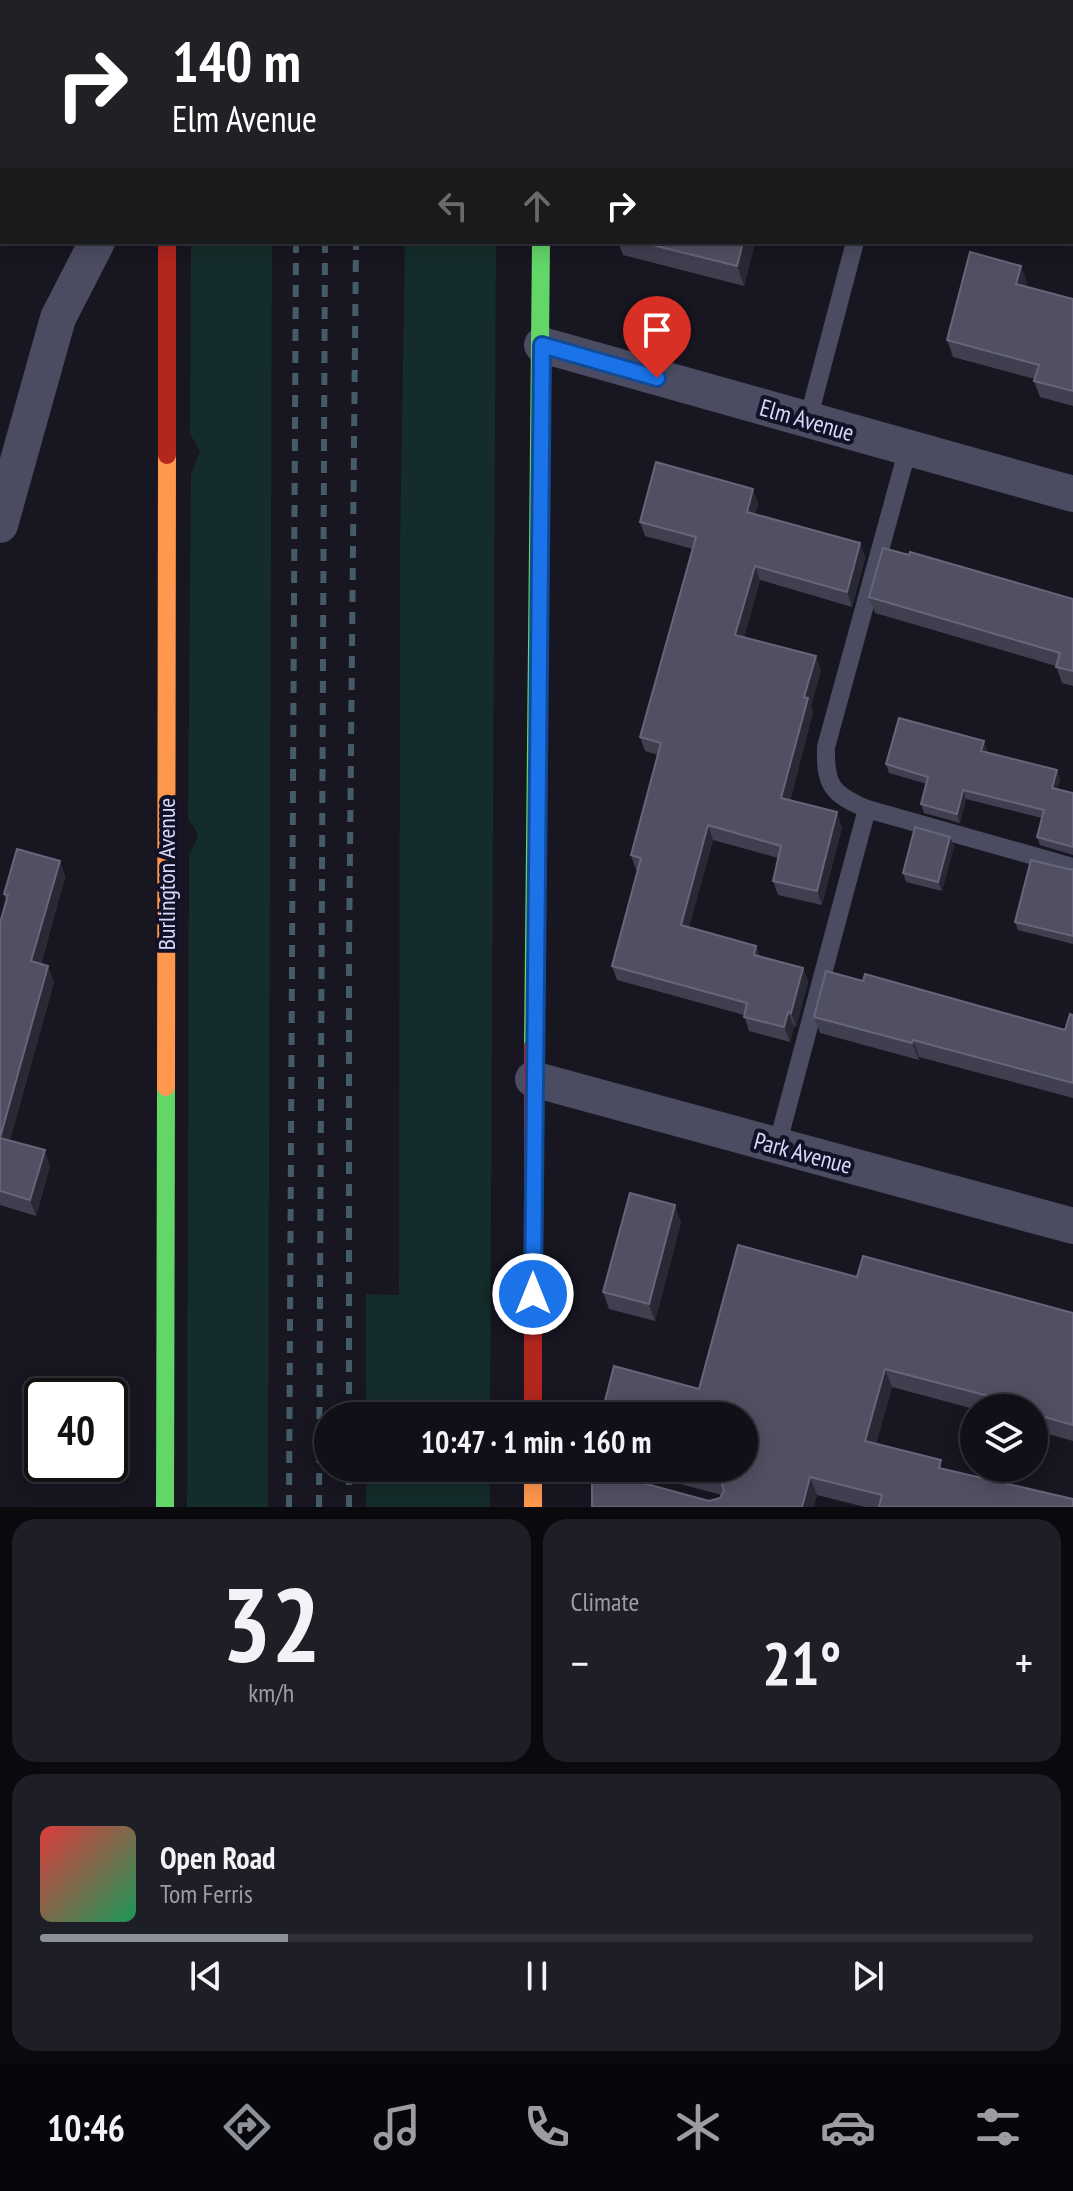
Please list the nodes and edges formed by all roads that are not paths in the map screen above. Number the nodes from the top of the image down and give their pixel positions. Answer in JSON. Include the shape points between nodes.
{"nodes":[{"id":1,"x":96,"y":244,"type":"edge"},
{"id":2,"x":167,"y":244,"type":"edge"},
{"id":3,"x":541,"y":244,"type":"edge"},
{"id":4,"x":854,"y":244,"type":"edge"},
{"id":5,"x":542,"y":345,"type":"junction"},
{"id":6,"x":808,"y":420,"type":"junction"},
{"id":7,"x":908,"y":448,"type":"junction"},
{"id":8,"x":1073,"y":494,"type":"edge"},
{"id":9,"x":0,"y":525,"type":"edge"},
{"id":10,"x":867,"y":809,"type":"junction"},
{"id":11,"x":1073,"y":867,"type":"edge"},
{"id":12,"x":533,"y":1079,"type":"junction"},
{"id":13,"x":777,"y":1146,"type":"junction"},
{"id":14,"x":1073,"y":1226,"type":"edge"},
{"id":15,"x":533,"y":1402,"type":"edge"},
{"id":16,"x":533,"y":1482,"type":"edge"},
{"id":17,"x":626,"y":1482,"type":"edge"},
{"id":18,"x":637,"y":1485,"type":"edge"},
{"id":19,"x":165,"y":1507,"type":"edge"},
{"id":20,"x":533,"y":1507,"type":"edge"}],
"edges":[{"from":1,"to":9,"type":"street","via":[[58,318]]},
{"from":2,"to":19,"type":"street","name":"Burlington Avenue"},
{"from":3,"to":5,"type":"street"},
{"from":4,"to":6,"type":"lane"},
{"from":5,"to":6,"type":"street","name":"Elm Avenue"},
{"from":5,"to":12,"type":"street"},
{"from":6,"to":7,"type":"street","name":"Elm Avenue"},
{"from":7,"to":8,"type":"street","name":"Elm Avenue"},
{"from":7,"to":10,"type":"lane","via":[[826,747],[831,788]]},
{"from":10,"to":11,"type":"lane"},
{"from":10,"to":13,"type":"lane"},
{"from":12,"to":13,"type":"street","name":"Park Avenue"},
{"from":12,"to":15,"type":"street"},
{"from":13,"to":14,"type":"street","name":"Park Avenue"},
{"from":16,"to":20,"type":"street"},
{"from":17,"to":18,"type":"lane"}]}
